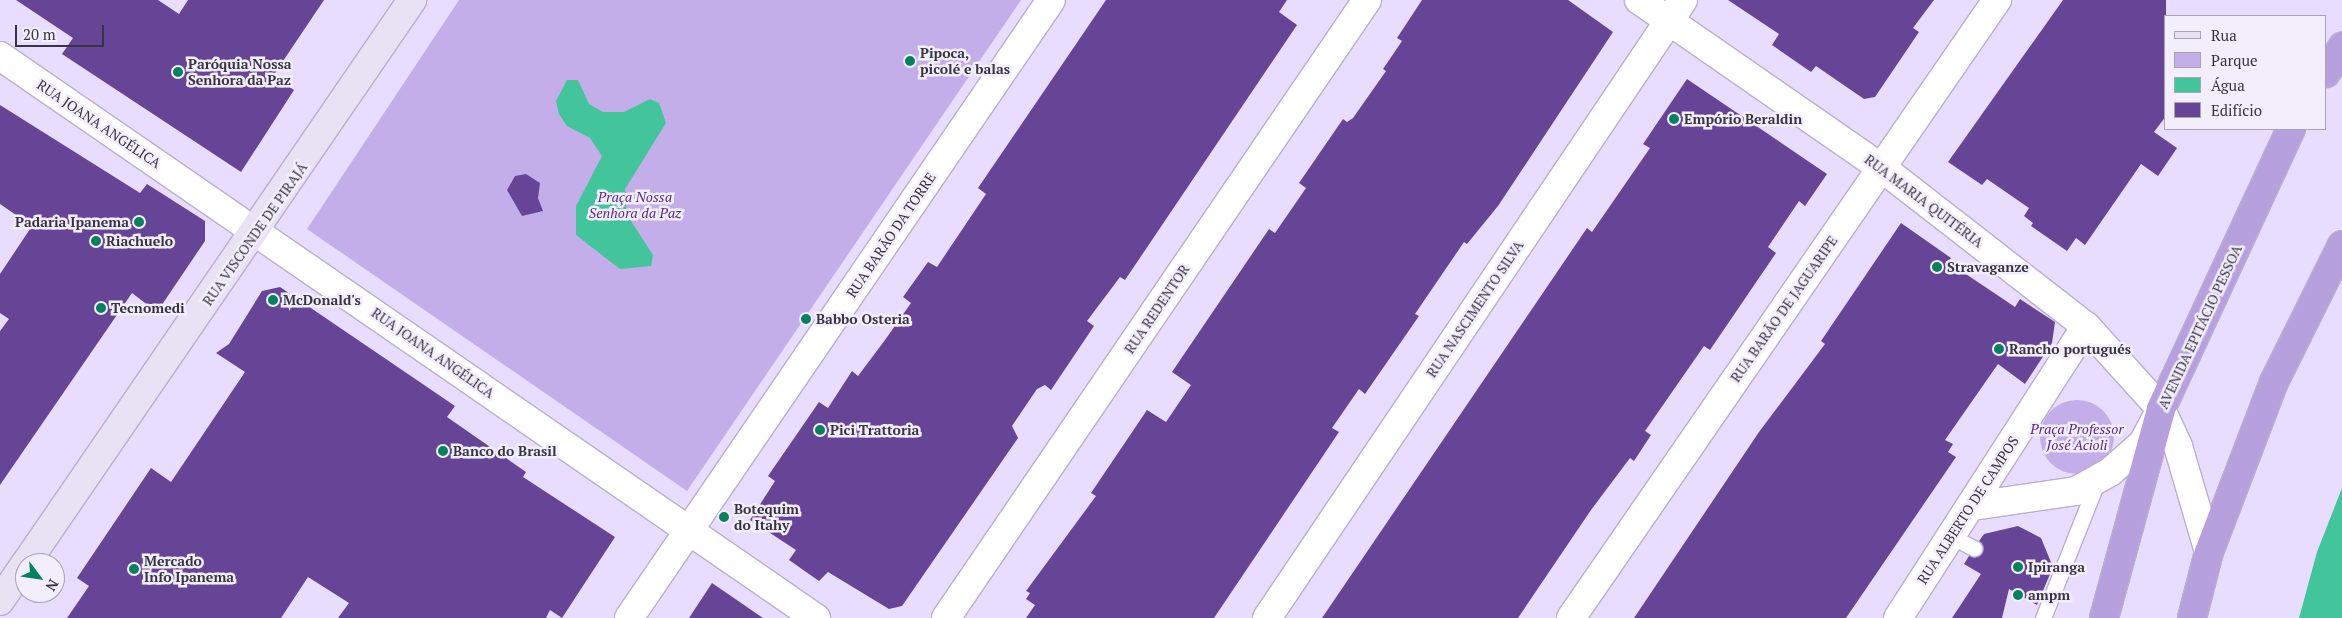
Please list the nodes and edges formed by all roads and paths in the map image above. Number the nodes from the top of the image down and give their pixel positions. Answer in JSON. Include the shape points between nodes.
{"nodes":[{"id":1,"x":412,"y":0,"type":"edge"},
{"id":2,"x":1051,"y":0,"type":"edge"},
{"id":3,"x":1367,"y":0,"type":"edge"},
{"id":4,"x":1639,"y":0,"type":"edge"},
{"id":5,"x":1997,"y":0,"type":"edge"},
{"id":6,"x":1676,"y":10,"type":"edge"},
{"id":7,"x":2342,"y":47,"type":"edge"},
{"id":8,"x":0,"y":56,"type":"edge"},
{"id":9,"x":2327,"y":71,"type":"edge"},
{"id":10,"x":2291,"y":130,"type":"edge"},
{"id":11,"x":1882,"y":168,"type":"junction"},
{"id":12,"x":258,"y":231,"type":"junction"},
{"id":13,"x":2342,"y":245,"type":"edge"},
{"id":14,"x":2086,"y":326,"type":"junction"},
{"id":15,"x":2161,"y":409,"type":"junction"},
{"id":16,"x":2099,"y":478,"type":"junction"},
{"id":17,"x":1973,"y":506,"type":"junction"},
{"id":18,"x":689,"y":530,"type":"junction"},
{"id":19,"x":2209,"y":552,"type":"junction"},
{"id":20,"x":33,"y":553,"type":"edge"},
{"id":21,"x":15,"y":579,"type":"edge"},
{"id":22,"x":0,"y":601,"type":"edge"},
{"id":23,"x":629,"y":618,"type":"edge"},
{"id":24,"x":816,"y":618,"type":"edge"},
{"id":25,"x":946,"y":618,"type":"edge"},
{"id":26,"x":1267,"y":618,"type":"edge"},
{"id":27,"x":1571,"y":618,"type":"edge"},
{"id":28,"x":1898,"y":618,"type":"edge"},
{"id":29,"x":2043,"y":618,"type":"edge"},
{"id":30,"x":2104,"y":618,"type":"edge"},
{"id":31,"x":2192,"y":618,"type":"edge"}],
"edges":[{"from":1,"to":12,"type":"main road","name":"RUA VISCONDE DE PIRAJÁ"},
{"from":2,"to":18,"type":"street","name":"RUA BARÃO DA TORRE"},
{"from":3,"to":25,"type":"street","name":"RUA REDENTOR"},
{"from":4,"to":6,"type":"street","name":"RUA MARIA QUITÉRIA"},
{"from":5,"to":11,"type":"street","name":"RUA BARÃO DE JAGUARIPE"},
{"from":6,"to":11,"type":"street","name":"RUA MARIA QUITÉRIA"},
{"from":6,"to":26,"type":"street","name":"RUA NASCIMENTO SILVA"},
{"from":7,"to":9,"type":"highway"},
{"from":8,"to":12,"type":"street","name":"RUA JOANA ANGÉLICA"},
{"from":10,"to":15,"type":"highway","name":"AVENIDA EPITÁCIO PESSOA"},
{"from":11,"to":14,"type":"street","name":"RUA MARIA QUITÉRIA"},
{"from":11,"to":27,"type":"street","name":"RUA BARÃO DE JAGUARIPE"},
{"from":12,"to":18,"type":"street","name":"RUA JOANA ANGÉLICA"},
{"from":12,"to":20,"type":"main road","name":"RUA VISCONDE DE PIRAJÁ"},
{"from":13,"to":19,"type":"highway","via":[[2274,382]]},
{"from":14,"to":15,"type":"street","name":"RUA MARIA QUITÉRIA"},
{"from":14,"to":17,"type":"street","name":"RUA ALBERTO DE CAMPOS"},
{"from":15,"to":16,"type":"street","via":[[2143,443]]},
{"from":15,"to":19,"type":"street","name":"RUA MARIA QUITÉRIA","via":[[2180,453]]},
{"from":15,"to":30,"type":"highway","name":"AVENIDA EPITÁCIO PESSOA"},
{"from":16,"to":17,"type":"street","via":[[2076,491]]},
{"from":16,"to":29,"type":"lane","via":[[2049,589]]},
{"from":17,"to":28,"type":"street","name":"RUA ALBERTO DE CAMPOS","via":[[1963,543]]},
{"from":18,"to":23,"type":"street","name":"RUA BARÃO DA TORRE"},
{"from":18,"to":24,"type":"street","name":"RUA JOANA ANGÉLICA"},
{"from":19,"to":31,"type":"highway"},
{"from":21,"to":22,"type":"main road","name":"RUA VISCONDE DE PIRAJÁ"}]}
